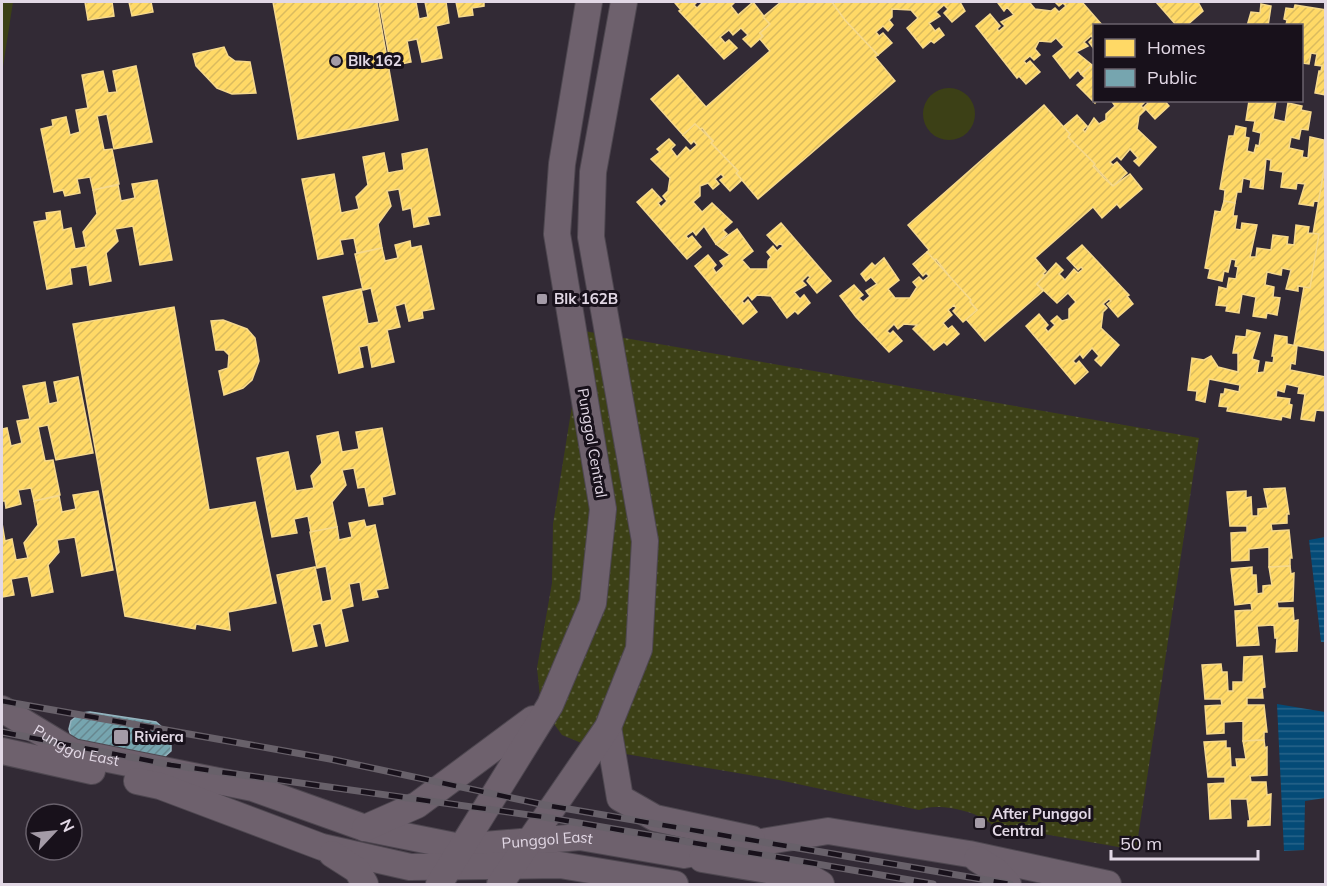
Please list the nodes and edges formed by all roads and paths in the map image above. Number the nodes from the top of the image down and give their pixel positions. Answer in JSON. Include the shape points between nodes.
{"nodes":[{"id":1,"x":589,"y":2,"type":"edge"},
{"id":2,"x":624,"y":2,"type":"edge"},
{"id":3,"x":550,"y":705,"type":"junction"},
{"id":4,"x":2,"y":709,"type":"edge"},
{"id":5,"x":608,"y":727,"type":"junction"},
{"id":6,"x":2,"y":734,"type":"edge"},
{"id":7,"x":2,"y":751,"type":"edge"},
{"id":8,"x":73,"y":752,"type":"junction"},
{"id":9,"x":365,"y":828,"type":"junction"},
{"id":10,"x":532,"y":839,"type":"junction"},
{"id":11,"x":764,"y":842,"type":"junction"},
{"id":12,"x":322,"y":847,"type":"junction"},
{"id":13,"x":969,"y":854,"type":"junction"},
{"id":14,"x":684,"y":855,"type":"junction"},
{"id":15,"x":450,"y":867,"type":"edge"},
{"id":16,"x":508,"y":875,"type":"edge"},
{"id":17,"x":365,"y":885,"type":"edge"},
{"id":18,"x":675,"y":885,"type":"edge"},
{"id":19,"x":821,"y":885,"type":"edge"},
{"id":20,"x":1008,"y":885,"type":"edge"},
{"id":21,"x":1108,"y":885,"type":"edge"}],
"edges":[{"from":1,"to":3,"type":"main road","name":"Punggol Central","via":[[562,164],[557,234],[603,509],[593,603]]},
{"from":2,"to":5,"type":"main road","via":[[593,172],[591,237],[645,541],[639,649]]},
{"from":3,"to":9,"type":"main road","via":[[417,805]]},
{"from":3,"to":15,"type":"main road","name":"Punggol Central"},
{"from":4,"to":8,"type":"main road","name":"Punggol East"},
{"from":5,"to":10,"type":"main road"},
{"from":5,"to":11,"type":"main road","via":[[620,798],[655,818]]},
{"from":6,"to":8,"type":"main road","via":[[17,741]]},
{"from":7,"to":12,"type":"main road","name":"Punggol East","via":[[160,786]]},
{"from":8,"to":9,"type":"main road","name":"Punggol East","via":[[253,788]]},
{"from":9,"to":15,"type":"main road","name":"Punggol East"},
{"from":10,"to":14,"type":"main road","name":"Punggol East","via":[[580,837]]},
{"from":10,"to":15,"type":"main road","name":"Punggol East"},
{"from":10,"to":16,"type":"main road"},
{"from":11,"to":13,"type":"main road","name":"Punggol East","via":[[828,831]]},
{"from":11,"to":14,"type":"main road","name":"Punggol East"},
{"from":12,"to":15,"type":"main road","name":"Punggol East","via":[[410,867]]},
{"from":12,"to":17,"type":"main road","via":[[357,870]]},
{"from":13,"to":20,"type":"main road","via":[[996,871]]},
{"from":13,"to":21,"type":"main road","name":"Punggol East"},
{"from":14,"to":19,"type":"main road","via":[[809,877]]},
{"from":15,"to":16,"type":"main road","name":"Punggol East"},
{"from":16,"to":18,"type":"main road","name":"Punggol East","via":[[560,865]]}]}
